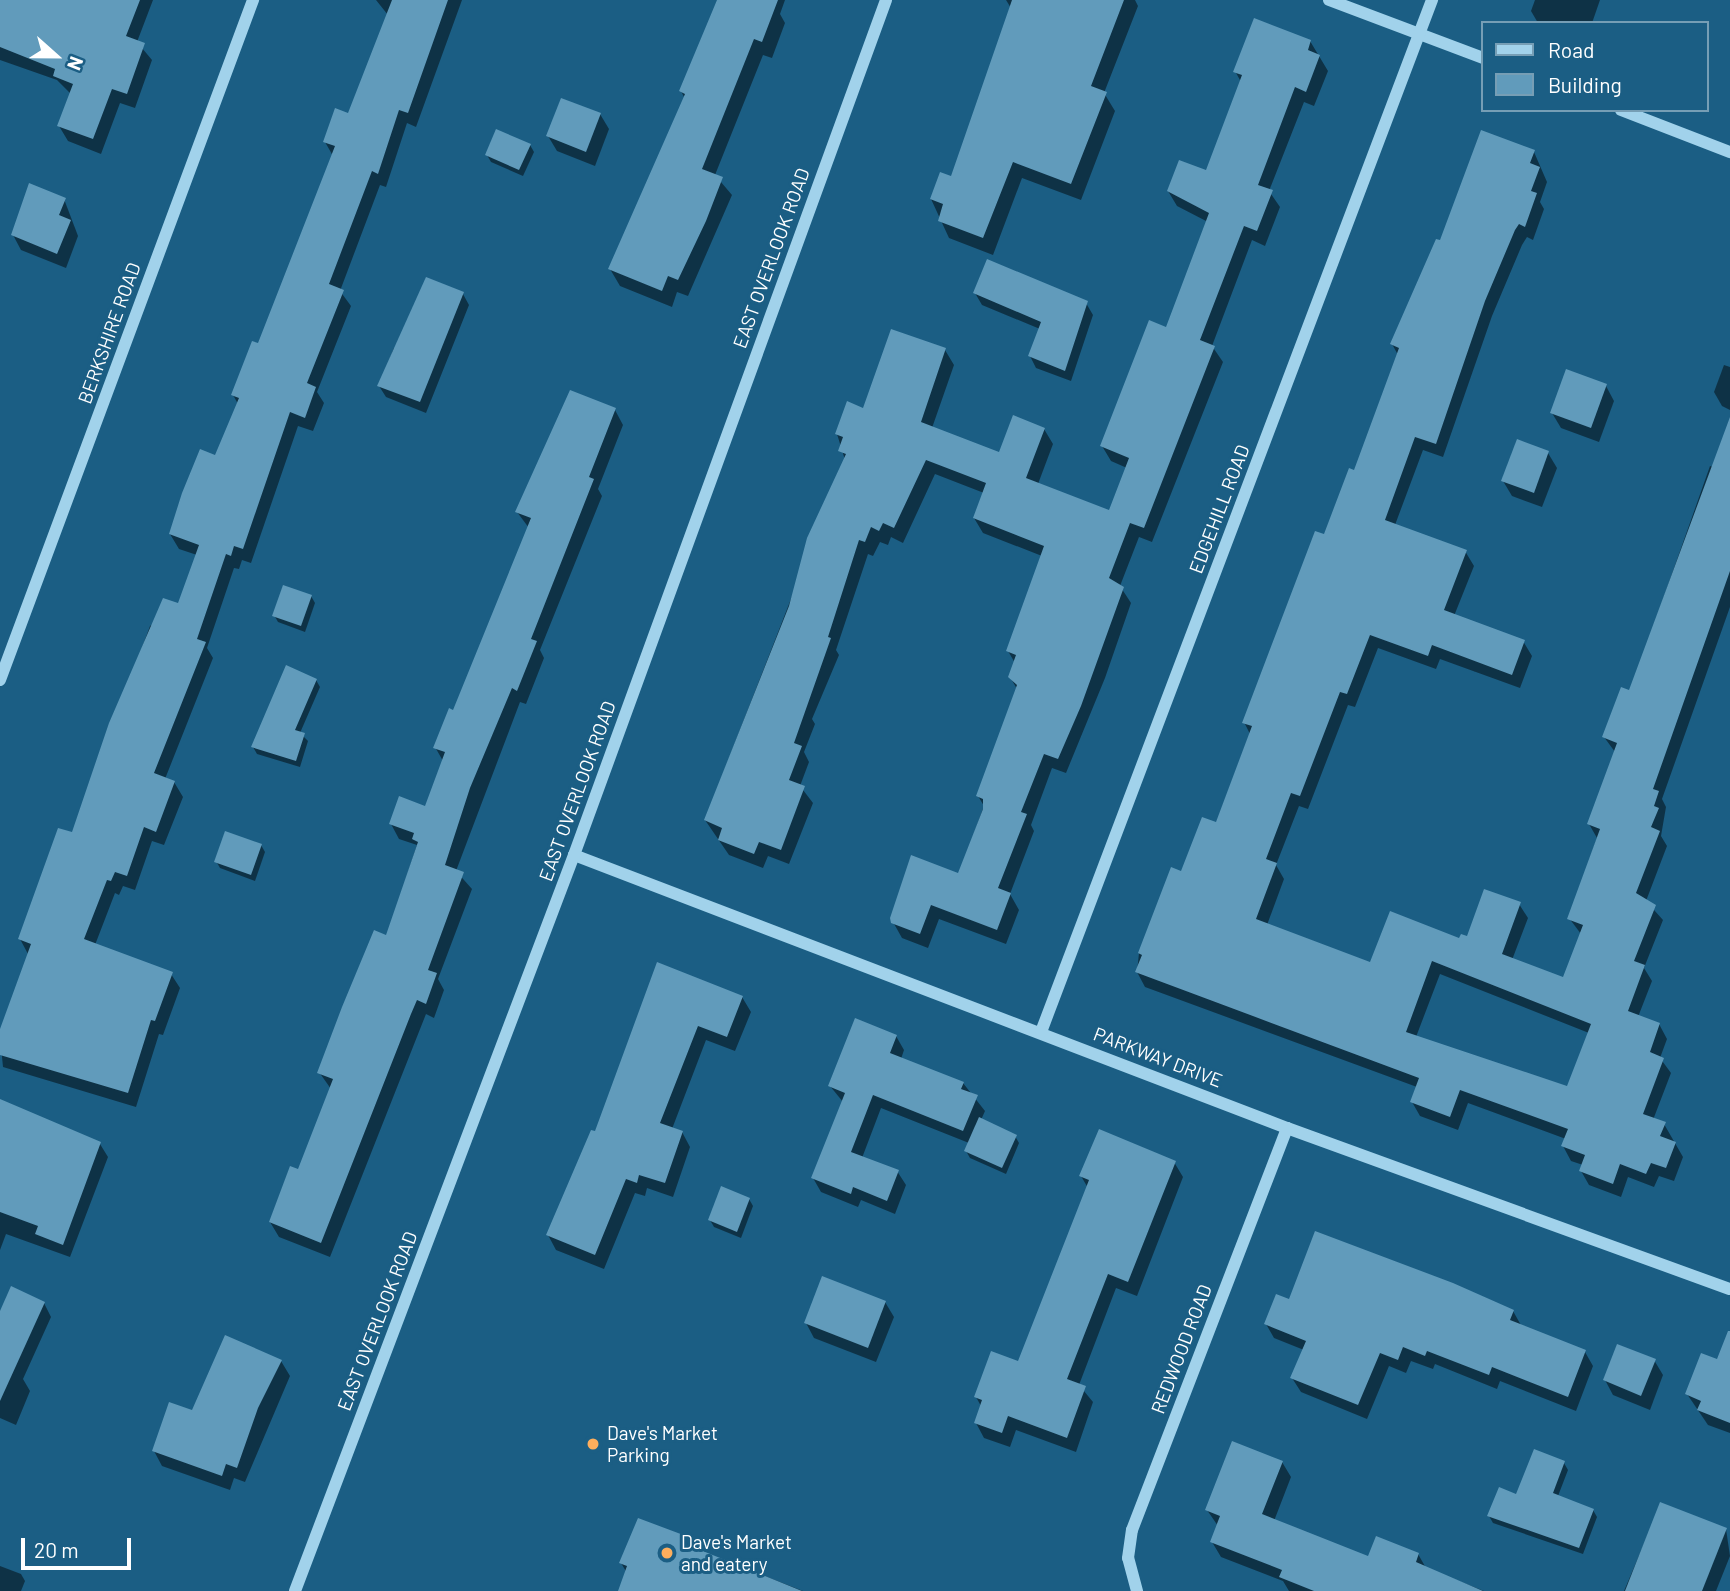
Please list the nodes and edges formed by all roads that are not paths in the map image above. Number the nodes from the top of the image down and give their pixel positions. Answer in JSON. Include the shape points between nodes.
{"nodes":[{"id":1,"x":253,"y":0,"type":"edge"},
{"id":2,"x":886,"y":0,"type":"edge"},
{"id":3,"x":1329,"y":0,"type":"edge"},
{"id":4,"x":1432,"y":0,"type":"edge"},
{"id":5,"x":1419,"y":34,"type":"junction"},
{"id":6,"x":1482,"y":58,"type":"edge"},
{"id":7,"x":1626,"y":112,"type":"edge"},
{"id":8,"x":1730,"y":152,"type":"edge"},
{"id":9,"x":0,"y":680,"type":"edge"},
{"id":10,"x":574,"y":855,"type":"junction"},
{"id":11,"x":1041,"y":1032,"type":"junction"},
{"id":12,"x":1287,"y":1128,"type":"junction"},
{"id":13,"x":1730,"y":1289,"type":"edge"},
{"id":14,"x":1135,"y":1588,"type":"edge"},
{"id":15,"x":295,"y":1591,"type":"edge"}],
"edges":[{"from":1,"to":9,"type":"street","name":"BERKSHIRE ROAD"},
{"from":2,"to":10,"type":"street","name":"EAST OVERLOOK ROAD"},
{"from":3,"to":5,"type":"street"},
{"from":4,"to":5,"type":"street","name":"EDGEHILL ROAD"},
{"from":5,"to":6,"type":"street"},
{"from":5,"to":11,"type":"street","name":"EDGEHILL ROAD"},
{"from":7,"to":8,"type":"street"},
{"from":10,"to":11,"type":"street","name":"PARKWAY DRIVE"},
{"from":10,"to":15,"type":"street","name":"EAST OVERLOOK ROAD"},
{"from":11,"to":12,"type":"street","name":"PARKWAY DRIVE"},
{"from":12,"to":13,"type":"street","name":"PARKWAY DRIVE"},
{"from":12,"to":14,"type":"street","name":"REDWOOD ROAD","via":[[1132,1530],[1128,1558]]}]}
